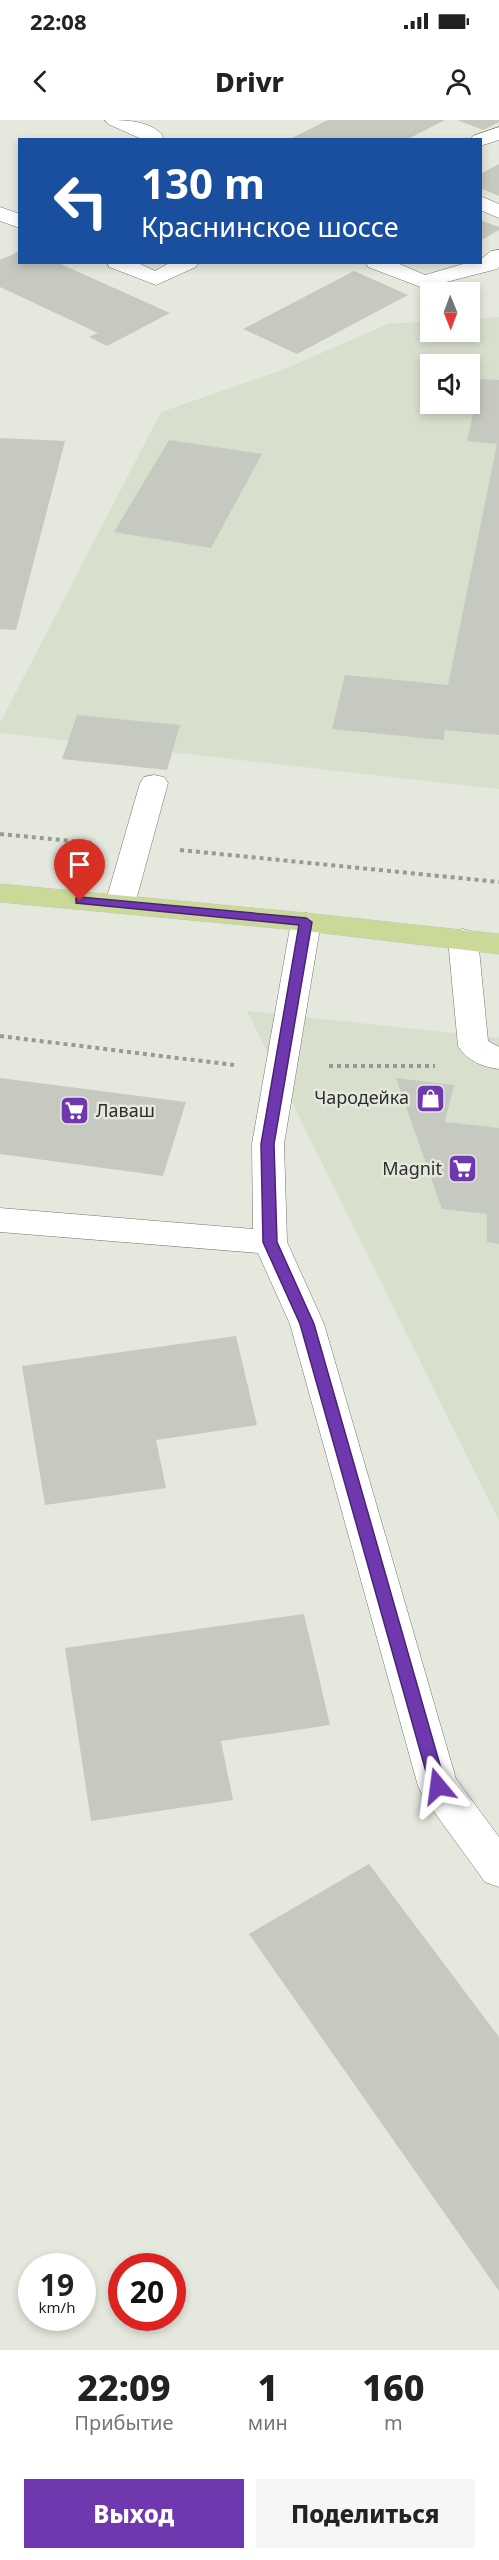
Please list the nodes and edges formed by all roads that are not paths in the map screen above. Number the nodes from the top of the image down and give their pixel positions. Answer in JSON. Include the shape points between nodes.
{"nodes":[{"id":1,"x":115,"y":120,"type":"edge"},
{"id":2,"x":499,"y":133,"type":"edge"},
{"id":3,"x":153,"y":136,"type":"dead end"},
{"id":4,"x":482,"y":139,"type":"edge"},
{"id":5,"x":482,"y":203,"type":"edge"},
{"id":6,"x":499,"y":212,"type":"edge"},
{"id":7,"x":0,"y":213,"type":"edge"},
{"id":8,"x":18,"y":221,"type":"edge"},
{"id":9,"x":499,"y":256,"type":"edge"},
{"id":10,"x":122,"y":264,"type":"edge"},
{"id":11,"x":184,"y":264,"type":"edge"},
{"id":12,"x":381,"y":264,"type":"edge"},
{"id":13,"x":154,"y":783,"type":"dead end"},
{"id":14,"x":0,"y":893,"type":"edge"},
{"id":15,"x":120,"y":904,"type":"junction"},
{"id":16,"x":306,"y":922,"type":"junction"},
{"id":17,"x":463,"y":939,"type":"junction"},
{"id":18,"x":499,"y":944,"type":"edge"},
{"id":19,"x":495,"y":1058,"type":"edge"},
{"id":20,"x":0,"y":1220,"type":"edge"},
{"id":21,"x":270,"y":1242,"type":"junction"},
{"id":22,"x":499,"y":1869,"type":"edge"}],
"edges":[{"from":1,"to":3,"type":"lane"},
{"from":2,"to":4,"type":"lane"},
{"from":5,"to":6,"type":"lane"},
{"from":7,"to":8,"type":"lane"},
{"from":9,"to":12,"type":"lane","via":[[489,264],[423,282]]},
{"from":10,"to":11,"type":"lane","via":[[156,279]]},
{"from":13,"to":15,"type":"lane"},
{"from":14,"to":15,"type":"main road"},
{"from":15,"to":16,"type":"main road"},
{"from":16,"to":17,"type":"main road"},
{"from":16,"to":21,"type":"lane","via":[[268,1144]]},
{"from":17,"to":18,"type":"main road"},
{"from":17,"to":19,"type":"lane","via":[[473,1046]]},
{"from":20,"to":21,"type":"lane"},
{"from":21,"to":22,"type":"lane","via":[[307,1324],[438,1786]]}]}
